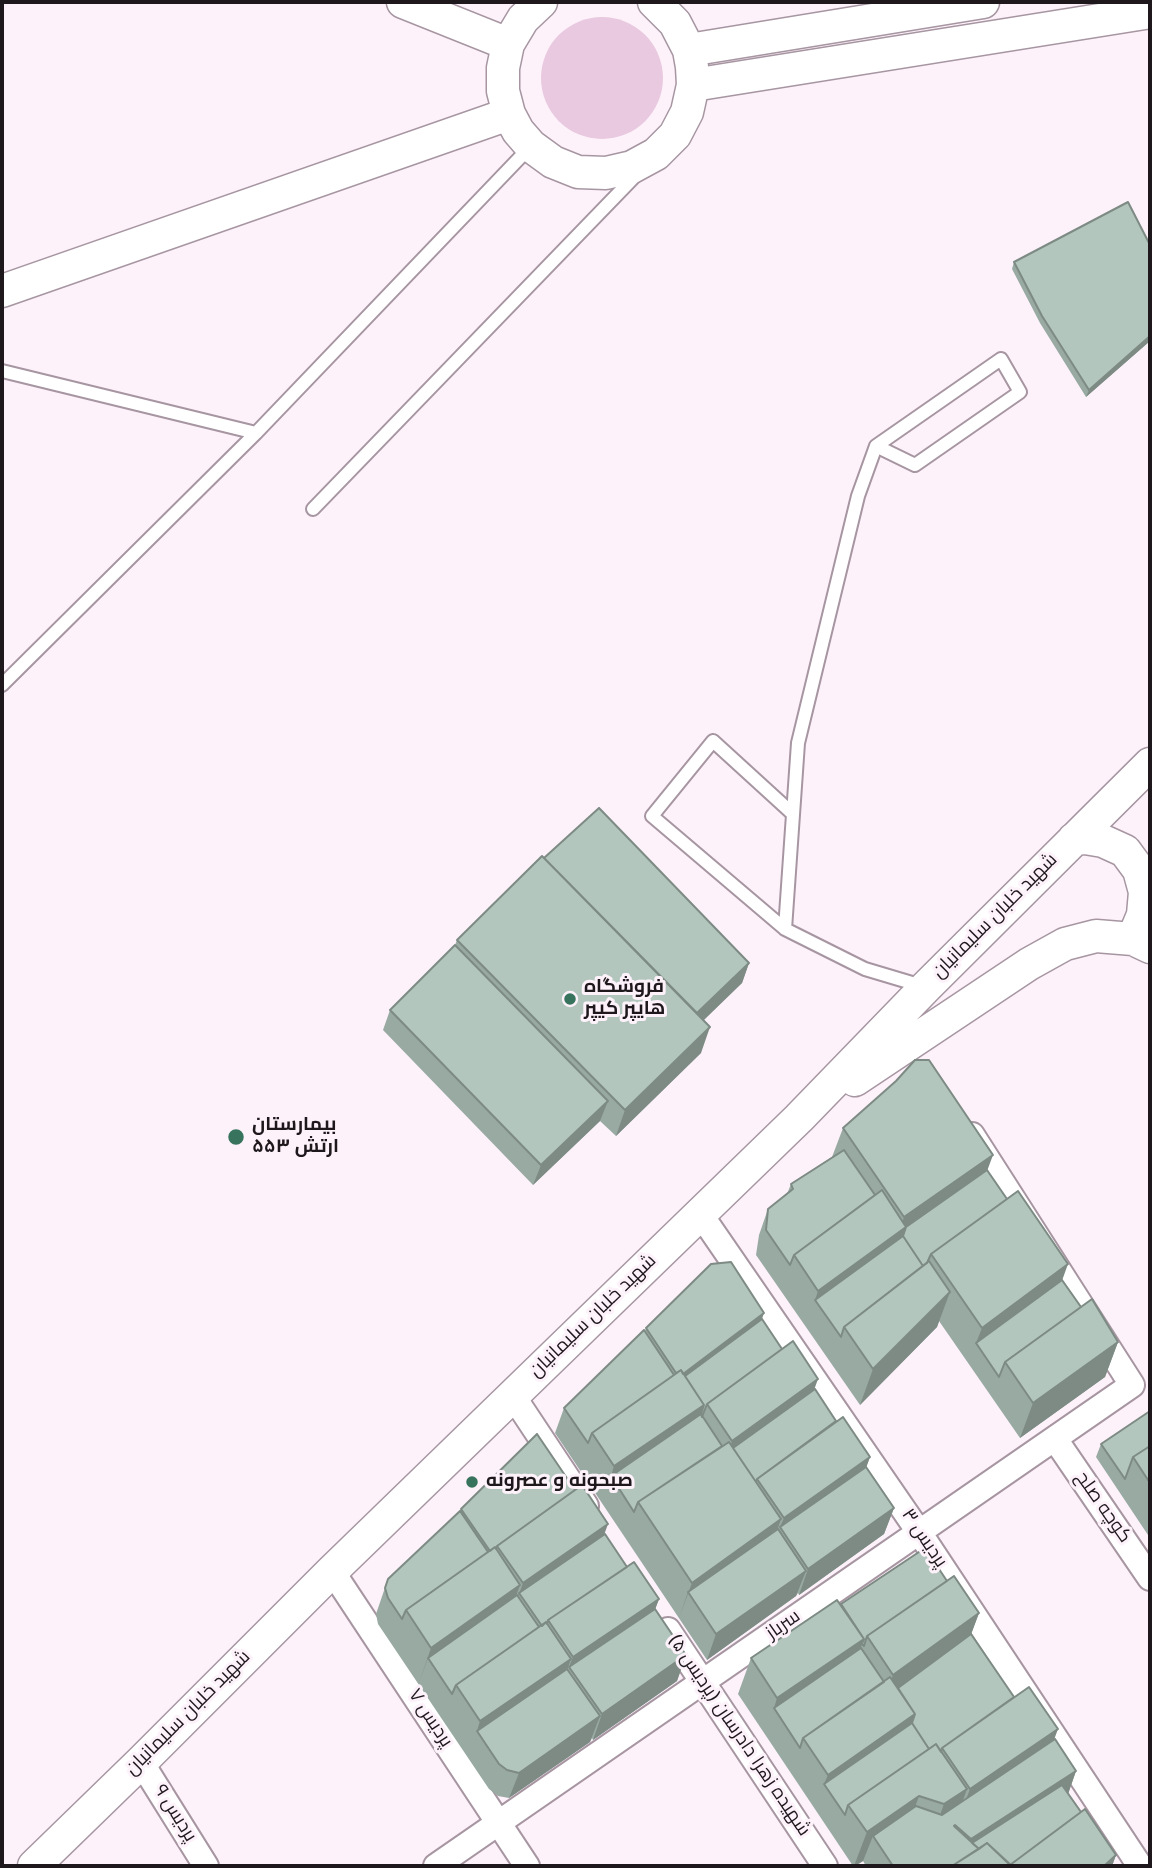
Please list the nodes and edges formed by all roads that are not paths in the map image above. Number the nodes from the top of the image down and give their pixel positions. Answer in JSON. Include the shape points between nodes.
{"nodes":[{"id":1,"x":403,"y":2,"type":"edge"},
{"id":2,"x":541,"y":2,"type":"edge"},
{"id":3,"x":654,"y":2,"type":"edge"},
{"id":4,"x":983,"y":2,"type":"edge"},
{"id":5,"x":1150,"y":12,"type":"edge"},
{"id":6,"x":508,"y":44,"type":"junction"},
{"id":7,"x":689,"y":50,"type":"junction"},
{"id":8,"x":693,"y":85,"type":"junction"},
{"id":9,"x":509,"y":114,"type":"junction"},
{"id":10,"x":531,"y":146,"type":"junction"},
{"id":11,"x":656,"y":154,"type":"junction"},
{"id":12,"x":2,"y":291,"type":"edge"},
{"id":13,"x":2,"y":371,"type":"edge"},
{"id":14,"x":256,"y":433,"type":"junction"},
{"id":15,"x":876,"y":446,"type":"junction"},
{"id":16,"x":313,"y":509,"type":"dead end"},
{"id":17,"x":2,"y":685,"type":"edge"},
{"id":18,"x":1150,"y":764,"type":"edge"},
{"id":19,"x":793,"y":814,"type":"junction"},
{"id":20,"x":1074,"y":839,"type":"junction"},
{"id":21,"x":785,"y":929,"type":"junction"},
{"id":22,"x":1142,"y":943,"type":"edge"},
{"id":23,"x":926,"y":987,"type":"junction"},
{"id":24,"x":799,"y":1118,"type":"junction"},
{"id":25,"x":963,"y":1121,"type":"edge"},
{"id":26,"x":701,"y":1215,"type":"junction"},
{"id":27,"x":513,"y":1396,"type":"junction"},
{"id":28,"x":1055,"y":1439,"type":"junction"},
{"id":29,"x":596,"y":1522,"type":"edge"},
{"id":30,"x":919,"y":1532,"type":"junction"},
{"id":31,"x":331,"y":1571,"type":"junction"},
{"id":32,"x":1150,"y":1578,"type":"edge"},
{"id":33,"x":657,"y":1613,"type":"edge"},
{"id":34,"x":702,"y":1682,"type":"junction"},
{"id":35,"x":141,"y":1762,"type":"junction"},
{"id":36,"x":498,"y":1823,"type":"junction"},
{"id":37,"x":34,"y":1866,"type":"edge"},
{"id":38,"x":206,"y":1866,"type":"edge"},
{"id":39,"x":436,"y":1866,"type":"edge"},
{"id":40,"x":527,"y":1866,"type":"edge"},
{"id":41,"x":825,"y":1866,"type":"edge"},
{"id":42,"x":1140,"y":1866,"type":"edge"}],
"edges":[{"from":1,"to":6,"type":"street"},
{"from":2,"to":6,"type":"street","via":[[523,19]]},
{"from":3,"to":7,"type":"street","via":[[675,23]]},
{"from":4,"to":7,"type":"street"},
{"from":5,"to":8,"type":"street"},
{"from":6,"to":9,"type":"street","via":[[503,91]]},
{"from":7,"to":8,"type":"street"},
{"from":8,"to":11,"type":"street","via":[[675,135]]},
{"from":9,"to":10,"type":"street"},
{"from":9,"to":12,"type":"street"},
{"from":10,"to":11,"type":"street","via":[[578,172],[606,173],[632,167]]},
{"from":10,"to":14,"type":"lane"},
{"from":11,"to":16,"type":"lane"},
{"from":13,"to":14,"type":"lane"},
{"from":14,"to":17,"type":"lane"},
{"from":15,"to":15,"type":"lane","via":[[1001,359],[1020,392],[915,465]]},
{"from":15,"to":19,"type":"lane","via":[[858,496],[798,743]]},
{"from":18,"to":20,"type":"street","name":"شهید خلبان سلیمانیان"},
{"from":19,"to":21,"type":"lane"},
{"from":19,"to":21,"type":"lane","via":[[713,741],[652,816]]},
{"from":20,"to":22,"type":"street","via":[[1104,841],[1125,851],[1139,870],[1145,892]]},
{"from":20,"to":23,"type":"street","name":"شهید خلبان سلیمانیان"},
{"from":21,"to":23,"type":"lane","via":[[865,969]]},
{"from":22,"to":24,"type":"street","via":[[1096,936],[1065,944],[1029,964],[919,1052]]},
{"from":23,"to":24,"type":"street","name":"شهید خلبان سلیمانیان"},
{"from":24,"to":26,"type":"street","name":"شهید خلبان سلیمانیان"},
{"from":25,"to":28,"type":"street","name":"سرباز","via":[[1132,1385]]},
{"from":26,"to":27,"type":"street","name":"شهید خلبان سلیمانیان"},
{"from":26,"to":30,"type":"street","name":"پردیس ۳"},
{"from":27,"to":29,"type":"street"},
{"from":27,"to":31,"type":"street","name":"شهید خلبان سلیمانیان"},
{"from":28,"to":30,"type":"street","name":"سرباز"},
{"from":28,"to":32,"type":"street","name":"کوچه صلح"},
{"from":30,"to":34,"type":"street","name":"سرباز"},
{"from":30,"to":42,"type":"street","name":"پردیس ۳"},
{"from":31,"to":35,"type":"street","name":"شهید خلبان سلیمانیان"},
{"from":31,"to":36,"type":"street","name":"پردیس ۷"},
{"from":33,"to":34,"type":"street","name":"شهیده زهرا دادرسان (پردیس ۵)"},
{"from":34,"to":36,"type":"street","name":"سرباز"},
{"from":34,"to":41,"type":"street","name":"شهیده زهرا دادرسان (پردیس ۵)"},
{"from":35,"to":37,"type":"street","name":"شهید خلبان سلیمانیان"},
{"from":35,"to":38,"type":"street","name":"پردیس ۹"},
{"from":36,"to":39,"type":"street","name":"سرباز"},
{"from":36,"to":40,"type":"street","name":"پردیس ۷"}]}
